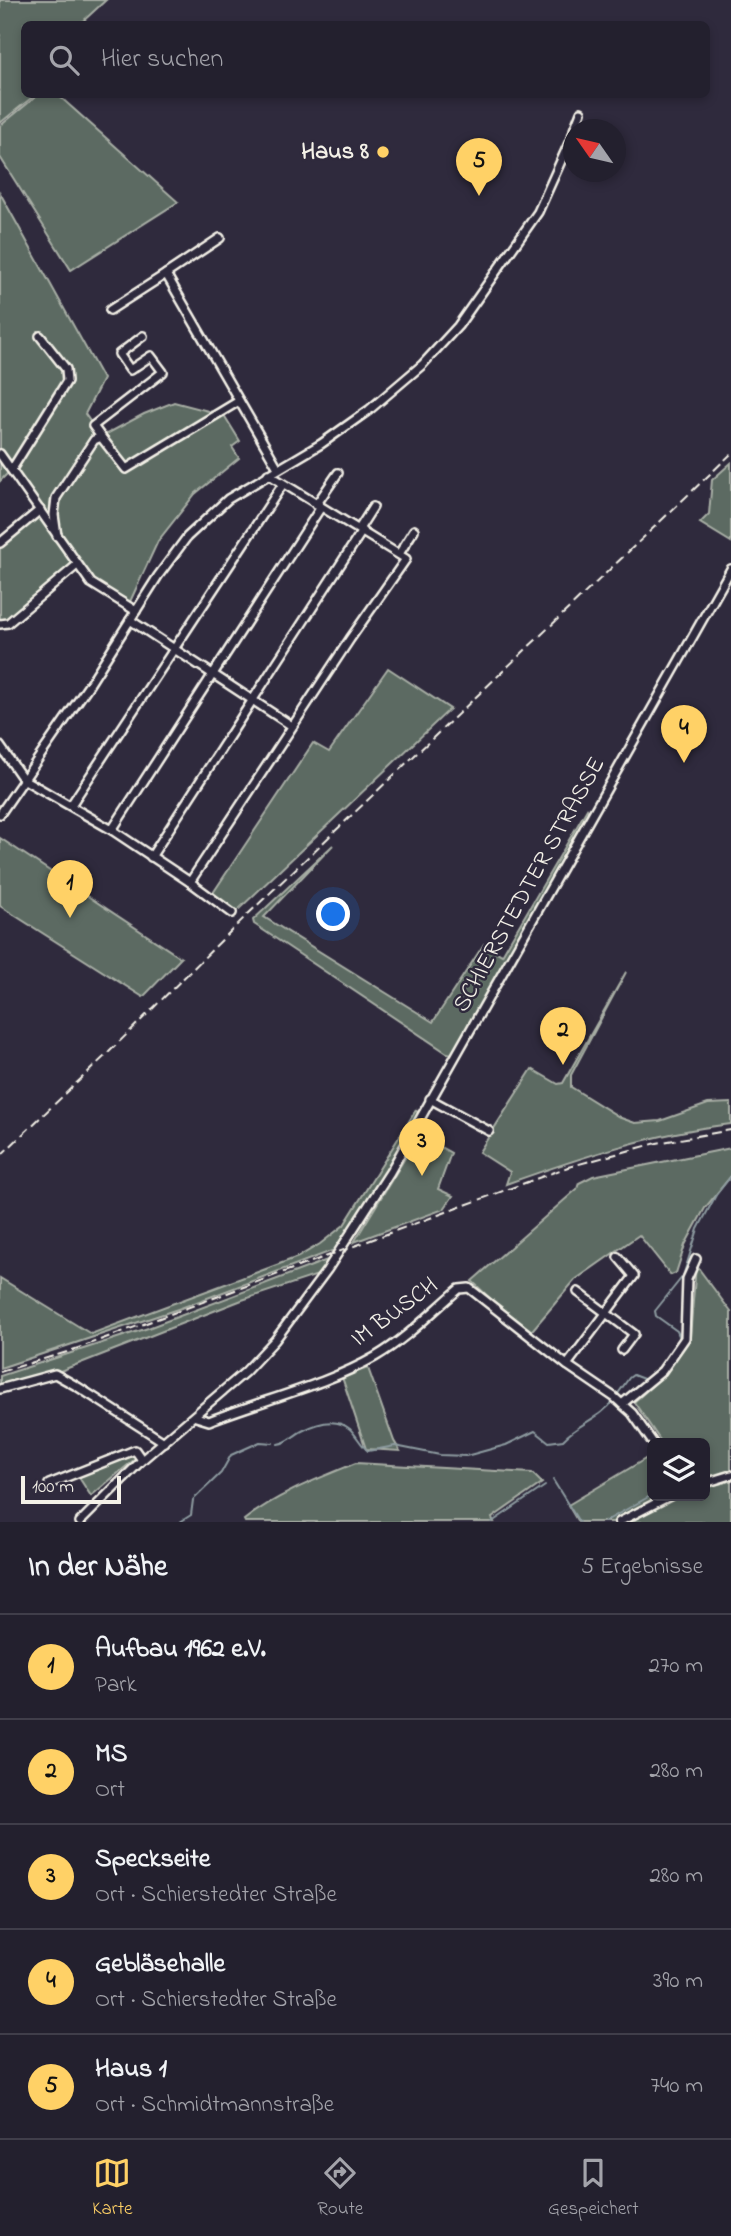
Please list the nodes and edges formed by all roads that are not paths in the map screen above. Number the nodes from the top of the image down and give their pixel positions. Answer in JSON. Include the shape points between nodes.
{"nodes":[{"id":1,"x":581,"y":112,"type":"dead end"},
{"id":2,"x":578,"y":119,"type":"edge"},
{"id":3,"x":563,"y":156,"type":"edge"},
{"id":4,"x":220,"y":238,"type":"dead end"},
{"id":5,"x":166,"y":274,"type":"junction"},
{"id":6,"x":110,"y":310,"type":"dead end"},
{"id":7,"x":40,"y":336,"type":"dead end"},
{"id":8,"x":143,"y":336,"type":"dead end"},
{"id":9,"x":239,"y":401,"type":"junction"},
{"id":10,"x":101,"y":437,"type":"junction"},
{"id":11,"x":0,"y":454,"type":"edge"},
{"id":12,"x":12,"y":468,"type":"junction"},
{"id":13,"x":278,"y":468,"type":"junction"},
{"id":14,"x":338,"y":472,"type":"dead end"},
{"id":15,"x":268,"y":474,"type":"junction"},
{"id":16,"x":283,"y":484,"type":"junction"},
{"id":17,"x":318,"y":506,"type":"junction"},
{"id":18,"x":373,"y":507,"type":"dead end"},
{"id":19,"x":40,"y":510,"type":"junction"},
{"id":20,"x":360,"y":530,"type":"junction"},
{"id":21,"x":414,"y":530,"type":"dead end"},
{"id":22,"x":57,"y":536,"type":"junction"},
{"id":23,"x":0,"y":543,"type":"edge"},
{"id":24,"x":402,"y":556,"type":"junction"},
{"id":25,"x":77,"y":565,"type":"junction"},
{"id":26,"x":731,"y":569,"type":"edge"},
{"id":27,"x":136,"y":611,"type":"junction"},
{"id":28,"x":130,"y":620,"type":"junction"},
{"id":29,"x":0,"y":624,"type":"edge"},
{"id":30,"x":173,"y":649,"type":"junction"},
{"id":31,"x":214,"y":674,"type":"junction"},
{"id":32,"x":252,"y":700,"type":"junction"},
{"id":33,"x":292,"y":726,"type":"junction"},
{"id":34,"x":0,"y":747,"type":"edge"},
{"id":35,"x":23,"y":779,"type":"junction"},
{"id":36,"x":71,"y":805,"type":"junction"},
{"id":37,"x":0,"y":814,"type":"edge"},
{"id":38,"x":112,"y":830,"type":"junction"},
{"id":39,"x":151,"y":857,"type":"junction"},
{"id":40,"x":190,"y":883,"type":"junction"},
{"id":41,"x":232,"y":913,"type":"dead end"},
{"id":42,"x":430,"y":1099,"type":"junction"},
{"id":43,"x":489,"y":1131,"type":"dead end"},
{"id":44,"x":618,"y":1257,"type":"dead end"},
{"id":45,"x":696,"y":1259,"type":"dead end"},
{"id":46,"x":578,"y":1292,"type":"dead end"},
{"id":47,"x":606,"y":1313,"type":"junction"},
{"id":48,"x":622,"y":1350,"type":"dead end"},
{"id":49,"x":566,"y":1365,"type":"junction"},
{"id":50,"x":0,"y":1389,"type":"edge"},
{"id":51,"x":618,"y":1401,"type":"junction"},
{"id":52,"x":196,"y":1416,"type":"junction"},
{"id":53,"x":650,"y":1438,"type":"edge"},
{"id":54,"x":163,"y":1443,"type":"junction"},
{"id":55,"x":142,"y":1460,"type":"junction"},
{"id":56,"x":731,"y":1475,"type":"edge"},
{"id":57,"x":710,"y":1481,"type":"edge"},
{"id":58,"x":49,"y":1484,"type":"dead end"},
{"id":59,"x":660,"y":1501,"type":"edge"},
{"id":60,"x":80,"y":1522,"type":"edge"},
{"id":61,"x":619,"y":1522,"type":"edge"}],
"edges":[{"from":1,"to":2,"type":"street"},
{"from":3,"to":13,"type":"street","via":[[538,212],[458,326],[422,365],[369,410]]},
{"from":4,"to":5,"type":"street"},
{"from":5,"to":6,"type":"street"},
{"from":5,"to":9,"type":"street"},
{"from":7,"to":12,"type":"street","via":[[66,369],[67,381]]},
{"from":8,"to":10,"type":"street","via":[[119,354],[130,370],[151,356],[163,372],[93,426]]},
{"from":9,"to":10,"type":"street","via":[[126,468]]},
{"from":9,"to":13,"type":"street"},
{"from":10,"to":22,"type":"street","via":[[94,440],[56,498]]},
{"from":11,"to":12,"type":"street"},
{"from":12,"to":19,"type":"street"},
{"from":13,"to":15,"type":"street"},
{"from":14,"to":17,"type":"street"},
{"from":15,"to":16,"type":"street"},
{"from":15,"to":27,"type":"street","via":[[228,499],[187,537]]},
{"from":16,"to":17,"type":"street"},
{"from":16,"to":30,"type":"street"},
{"from":17,"to":20,"type":"street"},
{"from":17,"to":31,"type":"street"},
{"from":18,"to":20,"type":"street"},
{"from":19,"to":22,"type":"street"},
{"from":19,"to":23,"type":"street"},
{"from":20,"to":24,"type":"street"},
{"from":20,"to":32,"type":"street"},
{"from":21,"to":24,"type":"street"},
{"from":22,"to":25,"type":"street"},
{"from":24,"to":33,"type":"street"},
{"from":25,"to":27,"type":"street","via":[[92,583]]},
{"from":25,"to":29,"type":"street","via":[[8,623]]},
{"from":26,"to":42,"type":"street","name":"SCHIERSTEDTER STRASSE"},
{"from":27,"to":28,"type":"street"},
{"from":28,"to":30,"type":"street"},
{"from":28,"to":35,"type":"street"},
{"from":30,"to":31,"type":"street"},
{"from":30,"to":36,"type":"street"},
{"from":31,"to":32,"type":"street"},
{"from":31,"to":38,"type":"street"},
{"from":32,"to":33,"type":"street"},
{"from":32,"to":39,"type":"street"},
{"from":33,"to":40,"type":"street"},
{"from":34,"to":35,"type":"street"},
{"from":35,"to":36,"type":"street"},
{"from":35,"to":37,"type":"street"},
{"from":36,"to":38,"type":"street"},
{"from":38,"to":39,"type":"street"},
{"from":39,"to":40,"type":"street"},
{"from":40,"to":41,"type":"street"},
{"from":42,"to":43,"type":"street"},
{"from":42,"to":52,"type":"street","name":"SCHIERSTEDTER STRASSE","via":[[357,1226],[300,1308],[245,1373]]},
{"from":44,"to":47,"type":"street","via":[[634,1276]]},
{"from":45,"to":51,"type":"street","via":[[687,1279],[685,1338],[662,1371]]},
{"from":46,"to":47,"type":"street"},
{"from":47,"to":48,"type":"street","via":[[634,1334]]},
{"from":47,"to":49,"type":"street"},
{"from":49,"to":51,"type":"street","name":"IM BUSCH"},
{"from":49,"to":52,"type":"street","name":"IM BUSCH","via":[[468,1288],[459,1289],[375,1356],[209,1421]]},
{"from":50,"to":54,"type":"street","via":[[55,1374]]},
{"from":51,"to":53,"type":"street","name":"IM BUSCH"},
{"from":52,"to":54,"type":"street","name":"SCHIERSTEDTER STRASSE"},
{"from":54,"to":55,"type":"street","name":"SCHIERSTEDTER STRASSE"},
{"from":55,"to":58,"type":"street","via":[[135,1450]]},
{"from":55,"to":60,"type":"street","name":"SCHIERSTEDTER STRASSE"},
{"from":56,"to":57,"type":"street"},
{"from":59,"to":61,"type":"street"}]}
